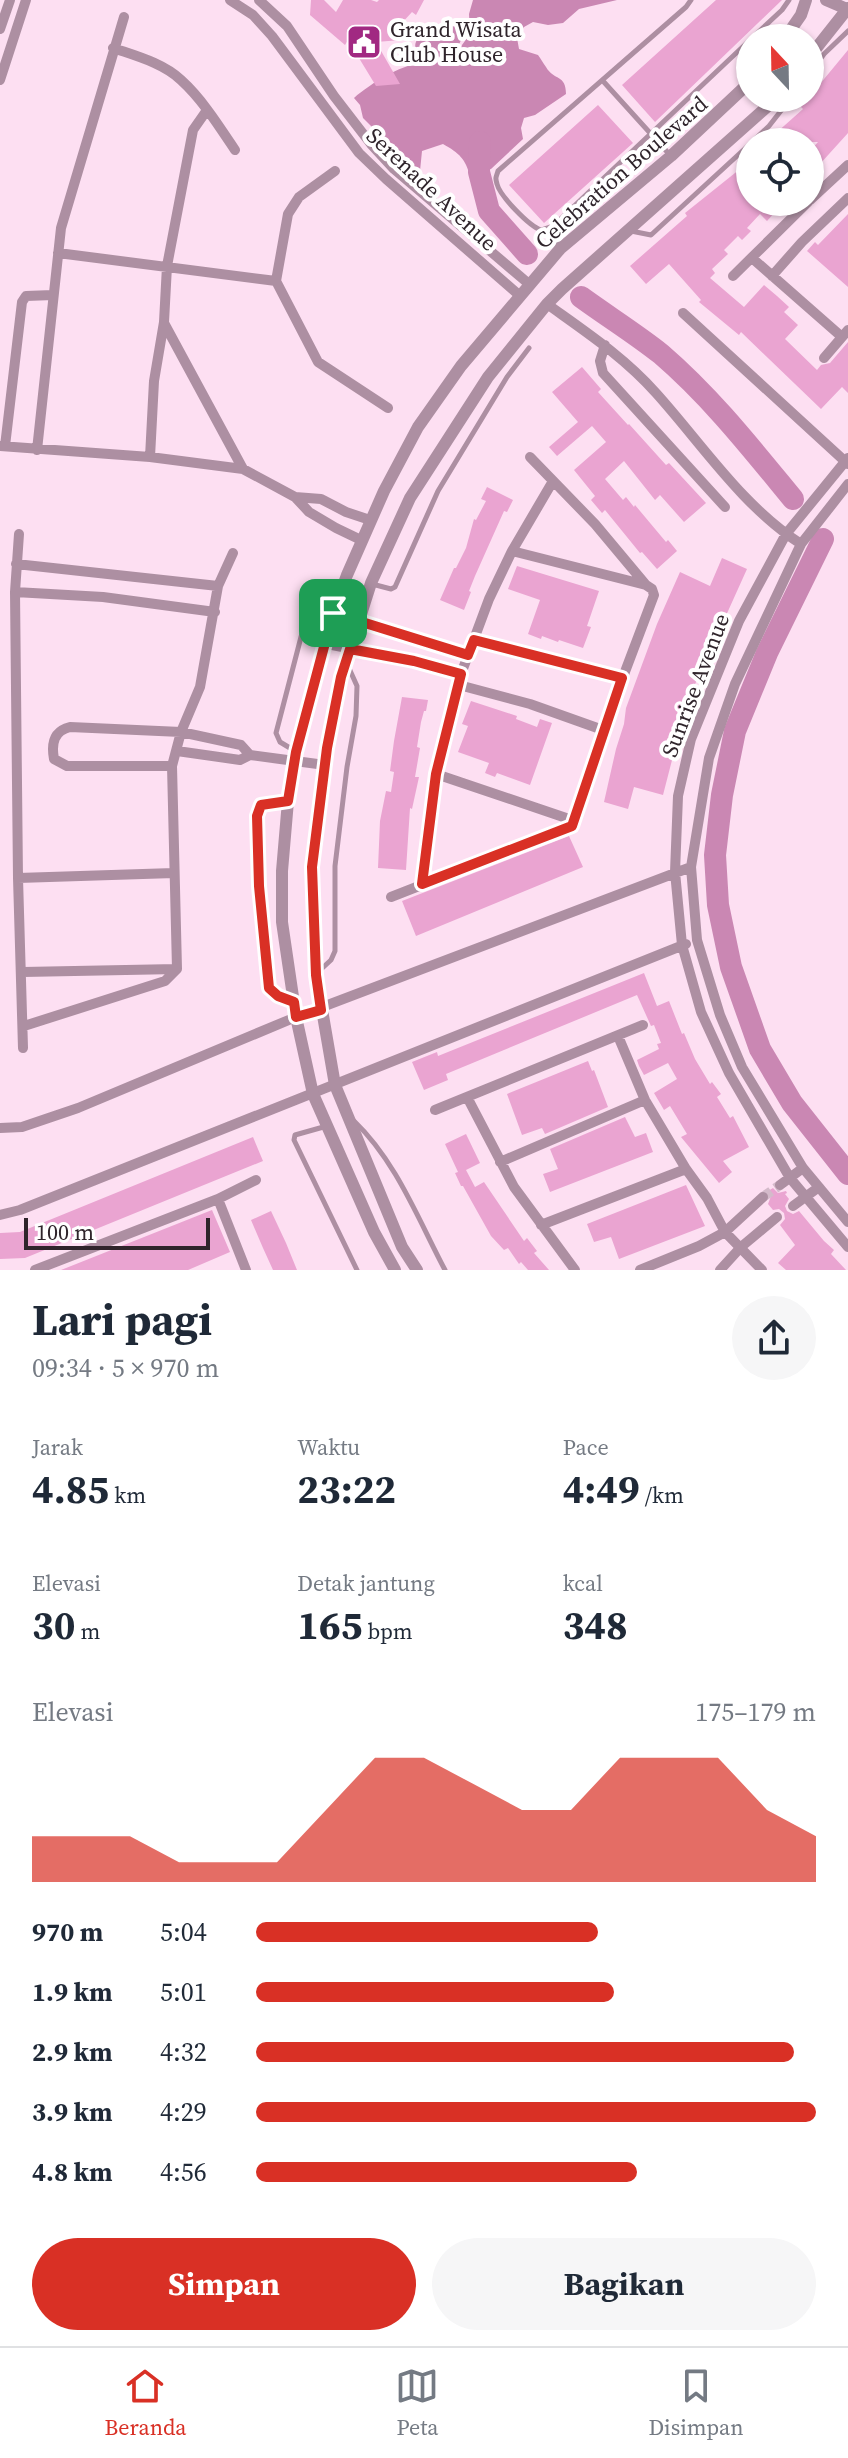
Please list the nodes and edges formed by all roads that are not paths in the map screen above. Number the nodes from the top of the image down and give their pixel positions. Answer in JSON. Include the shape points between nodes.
{"nodes":[{"id":1,"x":10,"y":0,"type":"edge"},
{"id":2,"x":26,"y":0,"type":"edge"},
{"id":3,"x":230,"y":0,"type":"edge"},
{"id":4,"x":691,"y":0,"type":"edge"},
{"id":5,"x":789,"y":0,"type":"edge"},
{"id":6,"x":806,"y":0,"type":"edge"},
{"id":7,"x":826,"y":0,"type":"edge"},
{"id":8,"x":263,"y":1,"type":"edge"},
{"id":9,"x":848,"y":8,"type":"edge"},
{"id":10,"x":253,"y":15,"type":"junction"},
{"id":11,"x":124,"y":17,"type":"dead end"},
{"id":12,"x":767,"y":24,"type":"edge"},
{"id":13,"x":795,"y":24,"type":"edge"},
{"id":14,"x":0,"y":28,"type":"edge"},
{"id":15,"x":848,"y":31,"type":"edge"},
{"id":16,"x":15,"y":32,"type":"junction"},
{"id":17,"x":824,"y":38,"type":"edge"},
{"id":18,"x":113,"y":48,"type":"junction"},
{"id":19,"x":736,"y":53,"type":"edge"},
{"id":20,"x":824,"y":54,"type":"edge"},
{"id":21,"x":0,"y":80,"type":"edge"},
{"id":22,"x":603,"y":81,"type":"junction"},
{"id":23,"x":736,"y":95,"type":"edge"},
{"id":24,"x":207,"y":110,"type":"junction"},
{"id":25,"x":761,"y":112,"type":"edge"},
{"id":26,"x":780,"y":112,"type":"edge"},
{"id":27,"x":767,"y":128,"type":"edge"},
{"id":28,"x":651,"y":132,"type":"junction"},
{"id":29,"x":235,"y":150,"type":"dead end"},
{"id":30,"x":671,"y":156,"type":"junction"},
{"id":31,"x":736,"y":157,"type":"edge"},
{"id":32,"x":848,"y":165,"type":"edge"},
{"id":33,"x":335,"y":171,"type":"dead end"},
{"id":34,"x":824,"y":187,"type":"edge"},
{"id":35,"x":848,"y":198,"type":"edge"},
{"id":36,"x":794,"y":216,"type":"edge"},
{"id":37,"x":553,"y":226,"type":"junction"},
{"id":38,"x":627,"y":230,"type":"junction"},
{"id":39,"x":560,"y":249,"type":"junction"},
{"id":40,"x":58,"y":253,"type":"junction"},
{"id":41,"x":752,"y":258,"type":"junction"},
{"id":42,"x":167,"y":266,"type":"junction"},
{"id":43,"x":733,"y":276,"type":"dead end"},
{"id":44,"x":772,"y":276,"type":"junction"},
{"id":45,"x":276,"y":281,"type":"junction"},
{"id":46,"x":529,"y":284,"type":"junction"},
{"id":47,"x":53,"y":295,"type":"junction"},
{"id":48,"x":519,"y":295,"type":"junction"},
{"id":49,"x":547,"y":304,"type":"junction"},
{"id":50,"x":683,"y":313,"type":"dead end"},
{"id":51,"x":164,"y":322,"type":"junction"},
{"id":52,"x":845,"y":334,"type":"edge"},
{"id":53,"x":605,"y":345,"type":"junction"},
{"id":54,"x":529,"y":348,"type":"dead end"},
{"id":55,"x":824,"y":358,"type":"dead end"},
{"id":56,"x":388,"y":408,"type":"dead end"},
{"id":57,"x":3,"y":446,"type":"edge"},
{"id":58,"x":37,"y":450,"type":"junction"},
{"id":59,"x":150,"y":457,"type":"junction"},
{"id":60,"x":530,"y":457,"type":"dead end"},
{"id":61,"x":847,"y":461,"type":"edge"},
{"id":62,"x":243,"y":469,"type":"junction"},
{"id":63,"x":553,"y":481,"type":"junction"},
{"id":64,"x":848,"y":484,"type":"edge"},
{"id":65,"x":295,"y":497,"type":"junction"},
{"id":66,"x":725,"y":507,"type":"dead end"},
{"id":67,"x":370,"y":520,"type":"junction"},
{"id":68,"x":19,"y":534,"type":"dead end"},
{"id":69,"x":786,"y":534,"type":"junction"},
{"id":70,"x":361,"y":540,"type":"junction"},
{"id":71,"x":801,"y":544,"type":"junction"},
{"id":72,"x":512,"y":551,"type":"junction"},
{"id":73,"x":233,"y":553,"type":"dead end"},
{"id":74,"x":16,"y":564,"type":"junction"},
{"id":75,"x":371,"y":583,"type":"junction"},
{"id":76,"x":646,"y":585,"type":"junction"},
{"id":77,"x":218,"y":586,"type":"junction"},
{"id":78,"x":15,"y":592,"type":"junction"},
{"id":79,"x":339,"y":595,"type":"junction"},
{"id":80,"x":215,"y":612,"type":"junction"},
{"id":81,"x":333,"y":613,"type":"junction"},
{"id":82,"x":359,"y":621,"type":"junction"},
{"id":83,"x":474,"y":640,"type":"junction"},
{"id":84,"x":327,"y":644,"type":"junction"},
{"id":85,"x":348,"y":655,"type":"junction"},
{"id":86,"x":468,"y":655,"type":"junction"},
{"id":87,"x":622,"y":678,"type":"junction"},
{"id":88,"x":460,"y":680,"type":"junction"},
{"id":89,"x":603,"y":730,"type":"junction"},
{"id":90,"x":181,"y":732,"type":"junction"},
{"id":91,"x":219,"y":739,"type":"junction"},
{"id":92,"x":177,"y":751,"type":"junction"},
{"id":93,"x":250,"y":755,"type":"junction"},
{"id":94,"x":296,"y":756,"type":"junction"},
{"id":95,"x":216,"y":758,"type":"junction"},
{"id":96,"x":325,"y":765,"type":"junction"},
{"id":97,"x":172,"y":766,"type":"junction"},
{"id":98,"x":436,"y":774,"type":"junction"},
{"id":99,"x":288,"y":801,"type":"junction"},
{"id":100,"x":575,"y":821,"type":"junction"},
{"id":101,"x":691,"y":867,"type":"junction"},
{"id":102,"x":675,"y":872,"type":"junction"},
{"id":103,"x":174,"y":873,"type":"junction"},
{"id":104,"x":18,"y":878,"type":"junction"},
{"id":105,"x":422,"y":884,"type":"junction"},
{"id":106,"x":391,"y":897,"type":"dead end"},
{"id":107,"x":697,"y":940,"type":"junction"},
{"id":108,"x":682,"y":945,"type":"junction"},
{"id":109,"x":177,"y":969,"type":"junction"},
{"id":110,"x":23,"y":972,"type":"junction"},
{"id":111,"x":316,"y":975,"type":"junction"},
{"id":112,"x":294,"y":1002,"type":"junction"},
{"id":113,"x":321,"y":1010,"type":"junction"},
{"id":114,"x":296,"y":1017,"type":"junction"},
{"id":115,"x":643,"y":1025,"type":"dead end"},
{"id":116,"x":24,"y":1026,"type":"junction"},
{"id":117,"x":618,"y":1036,"type":"junction"},
{"id":118,"x":23,"y":1048,"type":"dead end"},
{"id":119,"x":335,"y":1085,"type":"junction"},
{"id":120,"x":313,"y":1094,"type":"junction"},
{"id":121,"x":467,"y":1097,"type":"junction"},
{"id":122,"x":645,"y":1100,"type":"junction"},
{"id":123,"x":435,"y":1110,"type":"dead end"},
{"id":124,"x":347,"y":1115,"type":"junction"},
{"id":125,"x":327,"y":1126,"type":"junction"},
{"id":126,"x":0,"y":1128,"type":"edge"},
{"id":127,"x":500,"y":1162,"type":"junction"},
{"id":128,"x":803,"y":1168,"type":"junction"},
{"id":129,"x":686,"y":1169,"type":"junction"},
{"id":130,"x":790,"y":1178,"type":"junction"},
{"id":131,"x":256,"y":1180,"type":"dead end"},
{"id":132,"x":780,"y":1185,"type":"tunnel mouth"},
{"id":133,"x":819,"y":1187,"type":"junction"},
{"id":134,"x":763,"y":1197,"type":"tunnel mouth"},
{"id":135,"x":806,"y":1198,"type":"junction"},
{"id":136,"x":218,"y":1199,"type":"junction"},
{"id":137,"x":793,"y":1206,"type":"dead end"},
{"id":138,"x":0,"y":1215,"type":"edge"},
{"id":139,"x":777,"y":1217,"type":"dead end"},
{"id":140,"x":848,"y":1222,"type":"edge"},
{"id":141,"x":541,"y":1225,"type":"junction"},
{"id":142,"x":725,"y":1232,"type":"junction"},
{"id":143,"x":741,"y":1247,"type":"junction"},
{"id":144,"x":848,"y":1247,"type":"edge"},
{"id":145,"x":243,"y":1269,"type":"edge"},
{"id":146,"x":35,"y":1270,"type":"edge"},
{"id":147,"x":357,"y":1270,"type":"edge"},
{"id":148,"x":395,"y":1270,"type":"edge"},
{"id":149,"x":417,"y":1270,"type":"edge"},
{"id":150,"x":445,"y":1270,"type":"edge"},
{"id":151,"x":575,"y":1270,"type":"edge"},
{"id":152,"x":640,"y":1270,"type":"edge"},
{"id":153,"x":720,"y":1270,"type":"edge"},
{"id":154,"x":762,"y":1270,"type":"edge"}],
"edges":[{"from":1,"to":14,"type":"street"},
{"from":2,"to":16,"type":"street"},
{"from":3,"to":10,"type":"street","name":"Serenade Avenue"},
{"from":4,"to":22,"type":"lane"},
{"from":5,"to":12,"type":"lane"},
{"from":6,"to":13,"type":"street"},
{"from":7,"to":9,"type":"street"},
{"from":8,"to":10,"type":"street"},
{"from":8,"to":46,"type":"street","name":"Serenade Avenue","via":[[394,169]]},
{"from":9,"to":17,"type":"street"},
{"from":10,"to":48,"type":"street","name":"Serenade Avenue","via":[[359,153]]},
{"from":11,"to":18,"type":"street"},
{"from":14,"to":16,"type":"street"},
{"from":15,"to":20,"type":"lane"},
{"from":16,"to":21,"type":"street"},
{"from":18,"to":24,"type":"street","via":[[180,79]]},
{"from":18,"to":40,"type":"street","via":[[68,200]]},
{"from":19,"to":28,"type":"lane"},
{"from":22,"to":28,"type":"lane"},
{"from":22,"to":37,"type":"lane","via":[[495,178],[497,188],[530,225],[541,230]]},
{"from":23,"to":30,"type":"street","name":"Celebration Boulevard"},
{"from":24,"to":29,"type":"street"},
{"from":24,"to":42,"type":"street","via":[[193,130]]},
{"from":25,"to":38,"type":"street"},
{"from":26,"to":27,"type":"lane"},
{"from":28,"to":30,"type":"lane"},
{"from":28,"to":37,"type":"lane"},
{"from":30,"to":39,"type":"street","name":"Celebration Boulevard"},
{"from":31,"to":38,"type":"lane","via":[[651,235]]},
{"from":32,"to":34,"type":"street"},
{"from":33,"to":45,"type":"street","via":[[299,197],[288,214]]},
{"from":35,"to":44,"type":"street"},
{"from":36,"to":41,"type":"street"},
{"from":37,"to":39,"type":"lane"},
{"from":38,"to":49,"type":"street"},
{"from":39,"to":46,"type":"street","name":"Celebration Boulevard"},
{"from":40,"to":42,"type":"street"},
{"from":40,"to":47,"type":"street"},
{"from":41,"to":43,"type":"street"},
{"from":41,"to":44,"type":"street"},
{"from":42,"to":45,"type":"street"},
{"from":42,"to":51,"type":"street"},
{"from":44,"to":52,"type":"street"},
{"from":45,"to":56,"type":"street","via":[[318,362]]},
{"from":46,"to":48,"type":"street","name":"Celebration Boulevard"},
{"from":47,"to":57,"type":"street","via":[[33,294],[22,302]]},
{"from":47,"to":58,"type":"street"},
{"from":48,"to":67,"type":"street","name":"Celebration Boulevard","via":[[418,427]]},
{"from":49,"to":53,"type":"street"},
{"from":49,"to":75,"type":"street","via":[[488,377],[410,498]]},
{"from":50,"to":61,"type":"street"},
{"from":51,"to":59,"type":"street"},
{"from":51,"to":62,"type":"street"},
{"from":52,"to":55,"type":"street"},
{"from":53,"to":66,"type":"street","via":[[603,373]]},
{"from":53,"to":69,"type":"street","via":[[624,359],[755,507]]},
{"from":54,"to":75,"type":"lane","via":[[438,491],[395,587]]},
{"from":57,"to":58,"type":"street"},
{"from":58,"to":59,"type":"street"},
{"from":59,"to":62,"type":"street"},
{"from":60,"to":63,"type":"street"},
{"from":61,"to":69,"type":"street","name":"Sunrise Avenue"},
{"from":62,"to":65,"type":"street"},
{"from":63,"to":72,"type":"street"},
{"from":63,"to":76,"type":"street"},
{"from":64,"to":71,"type":"street","name":"Sunrise Avenue"},
{"from":65,"to":67,"type":"street","via":[[321,499]]},
{"from":65,"to":70,"type":"street","via":[[309,512]]},
{"from":67,"to":70,"type":"street","name":"Celebration Boulevard"},
{"from":68,"to":74,"type":"street"},
{"from":69,"to":71,"type":"street"},
{"from":69,"to":102,"type":"street","name":"Sunrise Avenue","via":[[739,621],[691,739],[678,796]]},
{"from":70,"to":79,"type":"street","name":"Celebration Boulevard"},
{"from":71,"to":101,"type":"street","name":"Sunrise Avenue","via":[[735,684],[709,758]]},
{"from":72,"to":76,"type":"street"},
{"from":72,"to":83,"type":"street"},
{"from":73,"to":77,"type":"street"},
{"from":74,"to":77,"type":"street"},
{"from":74,"to":78,"type":"street"},
{"from":75,"to":82,"type":"street"},
{"from":76,"to":87,"type":"street","via":[[654,595]]},
{"from":77,"to":80,"type":"street"},
{"from":78,"to":80,"type":"street"},
{"from":78,"to":104,"type":"street"},
{"from":79,"to":81,"type":"street","name":"Celebration Boulevard"},
{"from":79,"to":94,"type":"lane","via":[[307,614],[276,733]]},
{"from":80,"to":90,"type":"street","via":[[200,687]]},
{"from":81,"to":82,"type":"street"},
{"from":81,"to":84,"type":"street","name":"Celebration Boulevard"},
{"from":82,"to":85,"type":"street"},
{"from":82,"to":86,"type":"street"},
{"from":83,"to":86,"type":"street"},
{"from":83,"to":87,"type":"street"},
{"from":84,"to":85,"type":"street"},
{"from":84,"to":94,"type":"street","name":"Celebration Boulevard"},
{"from":85,"to":88,"type":"street","via":[[414,661]]},
{"from":85,"to":96,"type":"street"},
{"from":85,"to":111,"type":"lane","via":[[357,686],[356,716],[335,866],[335,951]]},
{"from":86,"to":88,"type":"street"},
{"from":87,"to":89,"type":"street"},
{"from":88,"to":89,"type":"street"},
{"from":88,"to":98,"type":"street"},
{"from":89,"to":100,"type":"street"},
{"from":90,"to":91,"type":"street"},
{"from":90,"to":92,"type":"street"},
{"from":90,"to":97,"type":"street","via":[[70,727],[54,740],[54,759],[67,766]]},
{"from":91,"to":93,"type":"street","via":[[241,745]]},
{"from":91,"to":95,"type":"street"},
{"from":92,"to":95,"type":"street"},
{"from":92,"to":97,"type":"street"},
{"from":93,"to":94,"type":"street"},
{"from":93,"to":95,"type":"street","via":[[240,760]]},
{"from":94,"to":96,"type":"street"},
{"from":94,"to":99,"type":"street","name":"Celebration Boulevard"},
{"from":96,"to":111,"type":"street","via":[[312,867]]},
{"from":97,"to":103,"type":"street"},
{"from":98,"to":100,"type":"street"},
{"from":98,"to":105,"type":"street"},
{"from":99,"to":112,"type":"street","name":"Celebration Boulevard","via":[[282,922]]},
{"from":99,"to":112,"type":"lane","via":[[259,807],[258,858],[269,988]]},
{"from":100,"to":105,"type":"street","via":[[568,829]]},
{"from":101,"to":102,"type":"street"},
{"from":101,"to":107,"type":"street","name":"Sunrise Avenue"},
{"from":102,"to":108,"type":"street","name":"Sunrise Avenue"},
{"from":102,"to":113,"type":"street"},
{"from":103,"to":104,"type":"street"},
{"from":103,"to":109,"type":"street"},
{"from":104,"to":110,"type":"street"},
{"from":105,"to":106,"type":"street"},
{"from":107,"to":108,"type":"street"},
{"from":107,"to":128,"type":"street","name":"Sunrise Avenue","via":[[742,1067]]},
{"from":108,"to":119,"type":"street"},
{"from":108,"to":130,"type":"street","name":"Sunrise Avenue","via":[[701,1012],[729,1073]]},
{"from":109,"to":110,"type":"street"},
{"from":109,"to":116,"type":"street","via":[[165,981]]},
{"from":110,"to":116,"type":"street"},
{"from":111,"to":113,"type":"street"},
{"from":112,"to":114,"type":"street","name":"Celebration Boulevard"},
{"from":113,"to":114,"type":"street"},
{"from":113,"to":119,"type":"street"},
{"from":114,"to":120,"type":"street","name":"Celebration Boulevard"},
{"from":114,"to":126,"type":"street","via":[[78,1108],[22,1127]]},
{"from":115,"to":117,"type":"street"},
{"from":116,"to":118,"type":"street"},
{"from":117,"to":121,"type":"street"},
{"from":117,"to":122,"type":"street"},
{"from":119,"to":120,"type":"street"},
{"from":119,"to":124,"type":"street"},
{"from":120,"to":125,"type":"street","name":"Celebration Boulevard"},
{"from":120,"to":138,"type":"street"},
{"from":121,"to":123,"type":"street"},
{"from":121,"to":127,"type":"street"},
{"from":122,"to":127,"type":"street"},
{"from":122,"to":129,"type":"street"},
{"from":124,"to":149,"type":"street","via":[[402,1247]]},
{"from":124,"to":150,"type":"lane","via":[[387,1160]]},
{"from":125,"to":147,"type":"lane","via":[[295,1135],[294,1140]]},
{"from":125,"to":148,"type":"street","name":"Celebration Boulevard"},
{"from":127,"to":141,"type":"street"},
{"from":128,"to":130,"type":"street"},
{"from":128,"to":133,"type":"street","name":"Sunrise Avenue"},
{"from":129,"to":141,"type":"street"},
{"from":129,"to":142,"type":"street"},
{"from":130,"to":132,"type":"street"},
{"from":130,"to":135,"type":"street","name":"Sunrise Avenue"},
{"from":131,"to":136,"type":"street"},
{"from":133,"to":135,"type":"street"},
{"from":133,"to":140,"type":"street","name":"Sunrise Avenue"},
{"from":134,"to":142,"type":"street"},
{"from":135,"to":137,"type":"street"},
{"from":135,"to":144,"type":"street","name":"Sunrise Avenue"},
{"from":136,"to":145,"type":"street"},
{"from":136,"to":146,"type":"street"},
{"from":139,"to":143,"type":"street"},
{"from":141,"to":151,"type":"street"},
{"from":142,"to":143,"type":"street"},
{"from":142,"to":152,"type":"street"},
{"from":143,"to":153,"type":"street"},
{"from":143,"to":154,"type":"street"}]}
